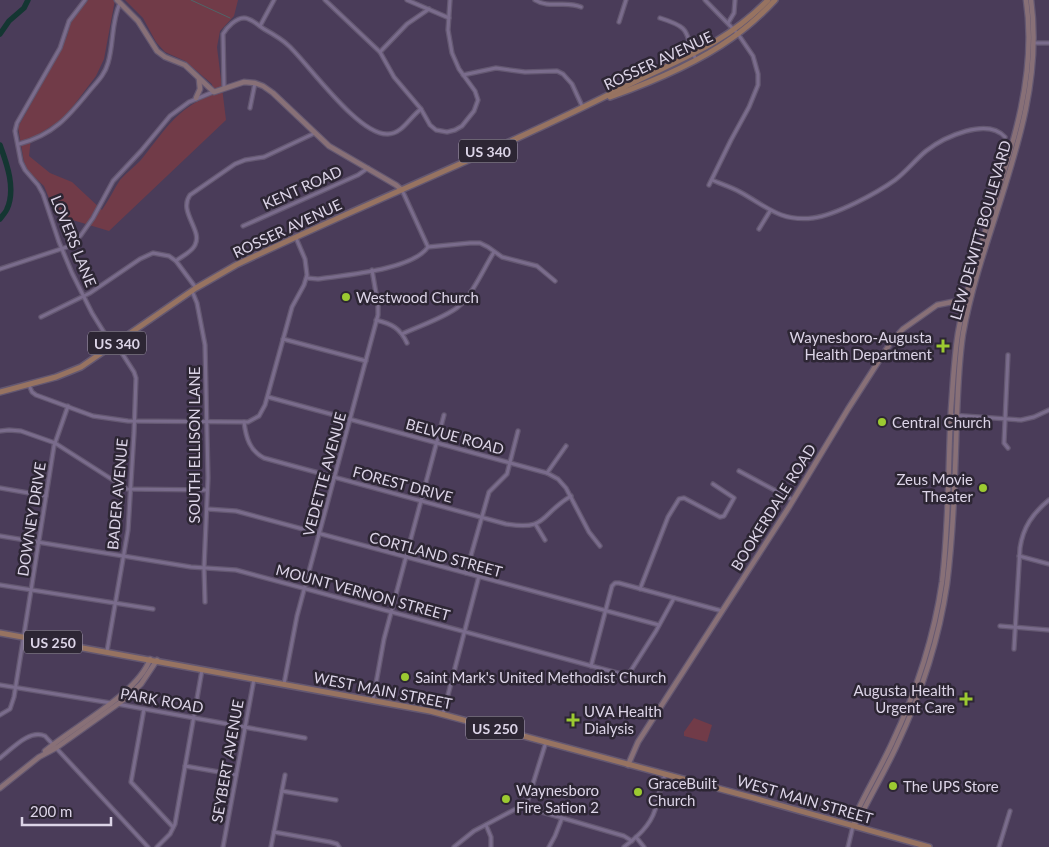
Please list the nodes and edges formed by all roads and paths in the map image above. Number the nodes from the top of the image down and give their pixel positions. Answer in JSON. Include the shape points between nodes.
{"nodes":[{"id":1,"x":85,"y":0,"type":"edge"},
{"id":2,"x":274,"y":0,"type":"edge"},
{"id":3,"x":325,"y":0,"type":"edge"},
{"id":4,"x":407,"y":0,"type":"edge"},
{"id":5,"x":450,"y":0,"type":"edge"},
{"id":6,"x":534,"y":0,"type":"edge"},
{"id":7,"x":626,"y":0,"type":"edge"},
{"id":8,"x":705,"y":0,"type":"edge"},
{"id":9,"x":735,"y":0,"type":"edge"},
{"id":10,"x":768,"y":0,"type":"edge"},
{"id":11,"x":775,"y":0,"type":"edge"},
{"id":12,"x":1026,"y":0,"type":"edge"},
{"id":13,"x":1031,"y":0,"type":"edge"},
{"id":14,"x":119,"y":1,"type":"edge"},
{"id":15,"x":581,"y":7,"type":"dead end"},
{"id":16,"x":429,"y":9,"type":"junction"},
{"id":17,"x":449,"y":18,"type":"junction"},
{"id":18,"x":660,"y":18,"type":"dead end"},
{"id":19,"x":619,"y":22,"type":"dead end"},
{"id":20,"x":728,"y":23,"type":"junction"},
{"id":21,"x":260,"y":26,"type":"junction"},
{"id":22,"x":736,"y":32,"type":"junction"},
{"id":23,"x":1031,"y":43,"type":"junction"},
{"id":24,"x":1049,"y":43,"type":"edge"},
{"id":25,"x":380,"y":52,"type":"junction"},
{"id":26,"x":695,"y":57,"type":"junction"},
{"id":27,"x":463,"y":75,"type":"junction"},
{"id":28,"x":198,"y":78,"type":"junction"},
{"id":29,"x":256,"y":83,"type":"junction"},
{"id":30,"x":224,"y":88,"type":"junction"},
{"id":31,"x":214,"y":92,"type":"junction"},
{"id":32,"x":196,"y":98,"type":"junction"},
{"id":33,"x":250,"y":108,"type":"dead end"},
{"id":34,"x":584,"y":108,"type":"junction"},
{"id":35,"x":421,"y":109,"type":"junction"},
{"id":36,"x":314,"y":133,"type":"junction"},
{"id":37,"x":1005,"y":137,"type":"dead end"},
{"id":38,"x":19,"y":144,"type":"junction"},
{"id":39,"x":368,"y":168,"type":"junction"},
{"id":40,"x":712,"y":180,"type":"junction"},
{"id":41,"x":709,"y":185,"type":"dead end"},
{"id":42,"x":402,"y":190,"type":"junction"},
{"id":43,"x":770,"y":211,"type":"junction"},
{"id":44,"x":243,"y":226,"type":"dead end"},
{"id":45,"x":760,"y":229,"type":"dead end"},
{"id":46,"x":295,"y":237,"type":"junction"},
{"id":47,"x":428,"y":247,"type":"junction"},
{"id":48,"x":62,"y":249,"type":"junction"},
{"id":49,"x":494,"y":252,"type":"junction"},
{"id":50,"x":176,"y":260,"type":"junction"},
{"id":51,"x":0,"y":269,"type":"edge"},
{"id":52,"x":372,"y":270,"type":"junction"},
{"id":53,"x":306,"y":278,"type":"junction"},
{"id":54,"x":555,"y":280,"type":"dead end"},
{"id":55,"x":193,"y":289,"type":"junction"},
{"id":56,"x":84,"y":297,"type":"junction"},
{"id":57,"x":967,"y":305,"type":"junction"},
{"id":58,"x":41,"y":317,"type":"dead end"},
{"id":59,"x":376,"y":320,"type":"junction"},
{"id":60,"x":402,"y":334,"type":"junction"},
{"id":61,"x":283,"y":339,"type":"junction"},
{"id":62,"x":407,"y":343,"type":"dead end"},
{"id":63,"x":114,"y":344,"type":"junction"},
{"id":64,"x":1008,"y":354,"type":"dead end"},
{"id":65,"x":366,"y":361,"type":"junction"},
{"id":66,"x":29,"y":385,"type":"junction"},
{"id":67,"x":0,"y":392,"type":"edge"},
{"id":68,"x":268,"y":397,"type":"junction"},
{"id":69,"x":68,"y":406,"type":"junction"},
{"id":70,"x":1049,"y":410,"type":"edge"},
{"id":71,"x":444,"y":415,"type":"dead end"},
{"id":72,"x":951,"y":415,"type":"junction"},
{"id":73,"x":957,"y":416,"type":"junction"},
{"id":74,"x":350,"y":419,"type":"junction"},
{"id":75,"x":1005,"y":419,"type":"junction"},
{"id":76,"x":207,"y":420,"type":"junction"},
{"id":77,"x":135,"y":421,"type":"junction"},
{"id":78,"x":244,"y":422,"type":"junction"},
{"id":79,"x":518,"y":431,"type":"dead end"},
{"id":80,"x":0,"y":432,"type":"edge"},
{"id":81,"x":436,"y":443,"type":"junction"},
{"id":82,"x":55,"y":444,"type":"junction"},
{"id":83,"x":566,"y":446,"type":"dead end"},
{"id":84,"x":1008,"y":448,"type":"dead end"},
{"id":85,"x":510,"y":463,"type":"junction"},
{"id":86,"x":739,"y":471,"type":"dead end"},
{"id":87,"x":547,"y":473,"type":"junction"},
{"id":88,"x":334,"y":477,"type":"junction"},
{"id":89,"x":713,"y":484,"type":"dead end"},
{"id":90,"x":0,"y":488,"type":"edge"},
{"id":91,"x":130,"y":490,"type":"junction"},
{"id":92,"x":207,"y":490,"type":"junction"},
{"id":93,"x":46,"y":496,"type":"junction"},
{"id":94,"x":570,"y":496,"type":"junction"},
{"id":95,"x":794,"y":500,"type":"junction"},
{"id":96,"x":421,"y":501,"type":"junction"},
{"id":97,"x":1048,"y":503,"type":"edge"},
{"id":98,"x":207,"y":509,"type":"junction"},
{"id":99,"x":481,"y":517,"type":"junction"},
{"id":100,"x":536,"y":525,"type":"junction"},
{"id":101,"x":319,"y":534,"type":"junction"},
{"id":102,"x":0,"y":536,"type":"edge"},
{"id":103,"x":545,"y":540,"type":"dead end"},
{"id":104,"x":39,"y":543,"type":"junction"},
{"id":105,"x":600,"y":546,"type":"dead end"},
{"id":106,"x":123,"y":556,"type":"junction"},
{"id":107,"x":1019,"y":556,"type":"junction"},
{"id":108,"x":406,"y":557,"type":"junction"},
{"id":109,"x":947,"y":561,"type":"junction"},
{"id":110,"x":1049,"y":564,"type":"edge"},
{"id":111,"x":204,"y":568,"type":"junction"},
{"id":112,"x":466,"y":573,"type":"junction"},
{"id":113,"x":479,"y":576,"type":"junction"},
{"id":114,"x":0,"y":584,"type":"edge"},
{"id":115,"x":304,"y":588,"type":"junction"},
{"id":116,"x":640,"y":589,"type":"junction"},
{"id":117,"x":31,"y":590,"type":"junction"},
{"id":118,"x":674,"y":598,"type":"junction"},
{"id":119,"x":115,"y":602,"type":"junction"},
{"id":120,"x":205,"y":602,"type":"dead end"},
{"id":121,"x":153,"y":608,"type":"dead end"},
{"id":122,"x":606,"y":611,"type":"junction"},
{"id":123,"x":722,"y":611,"type":"junction"},
{"id":124,"x":391,"y":612,"type":"junction"},
{"id":125,"x":659,"y":625,"type":"junction"},
{"id":126,"x":1000,"y":626,"type":"dead end"},
{"id":127,"x":1015,"y":627,"type":"junction"},
{"id":128,"x":1049,"y":630,"type":"edge"},
{"id":129,"x":464,"y":632,"type":"junction"},
{"id":130,"x":0,"y":633,"type":"edge"},
{"id":131,"x":24,"y":636,"type":"junction"},
{"id":132,"x":1014,"y":648,"type":"dead end"},
{"id":133,"x":107,"y":651,"type":"junction"},
{"id":134,"x":150,"y":659,"type":"junction"},
{"id":135,"x":157,"y":660,"type":"junction"},
{"id":136,"x":591,"y":666,"type":"junction"},
{"id":137,"x":202,"y":669,"type":"junction"},
{"id":138,"x":254,"y":679,"type":"junction"},
{"id":139,"x":284,"y":684,"type":"junction"},
{"id":140,"x":0,"y":685,"type":"edge"},
{"id":141,"x":16,"y":688,"type":"junction"},
{"id":142,"x":373,"y":700,"type":"junction"},
{"id":143,"x":111,"y":703,"type":"junction"},
{"id":144,"x":118,"y":704,"type":"junction"},
{"id":145,"x":144,"y":708,"type":"junction"},
{"id":146,"x":443,"y":714,"type":"junction"},
{"id":147,"x":0,"y":715,"type":"edge"},
{"id":148,"x":194,"y":718,"type":"junction"},
{"id":149,"x":245,"y":727,"type":"junction"},
{"id":150,"x":304,"y":738,"type":"dead end"},
{"id":151,"x":546,"y":742,"type":"junction"},
{"id":152,"x":55,"y":746,"type":"junction"},
{"id":153,"x":0,"y":758,"type":"edge"},
{"id":154,"x":628,"y":765,"type":"junction"},
{"id":155,"x":185,"y":766,"type":"junction"},
{"id":156,"x":236,"y":775,"type":"junction"},
{"id":157,"x":285,"y":775,"type":"dead end"},
{"id":158,"x":665,"y":775,"type":"junction"},
{"id":159,"x":0,"y":788,"type":"edge"},
{"id":160,"x":282,"y":791,"type":"junction"},
{"id":161,"x":336,"y":800,"type":"dead end"},
{"id":162,"x":525,"y":804,"type":"junction"},
{"id":163,"x":1010,"y":811,"type":"dead end"},
{"id":164,"x":562,"y":818,"type":"junction"},
{"id":165,"x":486,"y":825,"type":"junction"},
{"id":166,"x":853,"y":826,"type":"junction"},
{"id":167,"x":174,"y":828,"type":"junction"},
{"id":168,"x":274,"y":832,"type":"junction"},
{"id":169,"x":636,"y":838,"type":"junction"},
{"id":170,"x":632,"y":841,"type":"junction"},
{"id":171,"x":922,"y":846,"type":"edge"},
{"id":172,"x":148,"y":847,"type":"edge"},
{"id":173,"x":157,"y":847,"type":"edge"},
{"id":174,"x":223,"y":847,"type":"edge"},
{"id":175,"x":272,"y":847,"type":"edge"},
{"id":176,"x":339,"y":847,"type":"edge"},
{"id":177,"x":454,"y":847,"type":"edge"},
{"id":178,"x":491,"y":847,"type":"edge"},
{"id":179,"x":549,"y":847,"type":"edge"},
{"id":180,"x":624,"y":847,"type":"edge"},
{"id":181,"x":644,"y":847,"type":"edge"},
{"id":182,"x":848,"y":847,"type":"edge"},
{"id":183,"x":929,"y":847,"type":"edge"},
{"id":184,"x":999,"y":847,"type":"edge"}],
"edges":[{"from":1,"to":38,"type":"street","name":"LOVERS LANE","via":[[69,21],[60,48],[16,123]]},
{"from":2,"to":21,"type":"street"},
{"from":3,"to":25,"type":"street"},
{"from":4,"to":16,"type":"street"},
{"from":5,"to":17,"type":"street"},
{"from":6,"to":15,"type":"street"},
{"from":7,"to":19,"type":"street"},
{"from":8,"to":20,"type":"street"},
{"from":9,"to":20,"type":"street","via":[[734,13]]},
{"from":10,"to":22,"type":"main road","name":"ROSSER AVENUE","number":"US 340"},
{"from":11,"to":22,"type":"main road","name":"ROSSER AVENUE","number":"US 340"},
{"from":12,"to":23,"type":"main road","name":"LEW DEWITT BOULEVARD"},
{"from":13,"to":23,"type":"main road","name":"LEW DEWITT BOULEVARD"},
{"from":14,"to":28,"type":"main road","via":[[138,21],[157,51],[185,66]]},
{"from":14,"to":38,"type":"street","via":[[108,63],[102,76],[61,123],[40,137]]},
{"from":16,"to":17,"type":"street"},
{"from":16,"to":25,"type":"street","via":[[407,24]]},
{"from":17,"to":27,"type":"street","via":[[452,53]]},
{"from":18,"to":26,"type":"street","via":[[685,30]]},
{"from":20,"to":22,"type":"street"},
{"from":21,"to":30,"type":"street","via":[[241,18],[224,32]]},
{"from":21,"to":35,"type":"street","via":[[288,45],[346,110],[375,131],[395,132]]},
{"from":22,"to":26,"type":"main road","name":"ROSSER AVENUE","number":"US 340"},
{"from":22,"to":40,"type":"street","via":[[756,62],[758,85]]},
{"from":23,"to":24,"type":"street"},
{"from":23,"to":57,"type":"main road","name":"LEW DEWITT BOULEVARD","via":[[1030,88],[1025,116]]},
{"from":25,"to":35,"type":"street","via":[[402,89]]},
{"from":26,"to":34,"type":"main road","name":"ROSSER AVENUE","number":"US 340","via":[[633,82]]},
{"from":27,"to":34,"type":"street","via":[[496,68],[557,71],[572,84]]},
{"from":27,"to":35,"type":"street","via":[[478,100],[474,111],[459,128],[447,132],[436,130]]},
{"from":28,"to":31,"type":"main road"},
{"from":28,"to":32,"type":"main road","via":[[200,89]]},
{"from":29,"to":30,"type":"main road","via":[[244,82]]},
{"from":29,"to":33,"type":"street"},
{"from":29,"to":36,"type":"main road","via":[[273,93]]},
{"from":30,"to":31,"type":"main road"},
{"from":31,"to":32,"type":"street"},
{"from":32,"to":48,"type":"street","via":[[170,116],[113,181],[80,235],[70,246]]},
{"from":34,"to":42,"type":"main road","name":"ROSSER AVENUE","number":"US 340"},
{"from":36,"to":39,"type":"main road","via":[[329,146]]},
{"from":36,"to":50,"type":"street","via":[[264,157],[235,164],[190,195],[187,210],[196,242],[192,249]]},
{"from":37,"to":43,"type":"street","via":[[995,130],[971,129],[925,152],[908,170],[880,190],[821,216],[799,218]]},
{"from":38,"to":48,"type":"street","name":"LOVERS LANE","via":[[23,167],[40,189]]},
{"from":39,"to":42,"type":"main road"},
{"from":39,"to":44,"type":"street","name":"KENT ROAD"},
{"from":40,"to":41,"type":"street"},
{"from":40,"to":43,"type":"street","via":[[740,192]]},
{"from":42,"to":46,"type":"main road","name":"ROSSER AVENUE","number":"US 340"},
{"from":42,"to":47,"type":"street"},
{"from":43,"to":45,"type":"street"},
{"from":46,"to":53,"type":"street","via":[[306,262]]},
{"from":46,"to":55,"type":"main road","name":"ROSSER AVENUE","number":"US 340","via":[[236,264]]},
{"from":47,"to":49,"type":"street","via":[[476,243]]},
{"from":47,"to":52,"type":"street","via":[[403,264]]},
{"from":48,"to":51,"type":"street"},
{"from":48,"to":56,"type":"street","name":"LOVERS LANE"},
{"from":49,"to":54,"type":"street","via":[[507,259],[537,266]]},
{"from":49,"to":60,"type":"street","via":[[463,302],[442,316]]},
{"from":50,"to":55,"type":"street","name":"SOUTH ELLISON LANE"},
{"from":50,"to":56,"type":"street","via":[[164,254],[149,254]]},
{"from":52,"to":53,"type":"street"},
{"from":52,"to":59,"type":"street","name":"VEDETTE AVENUE","via":[[378,304]]},
{"from":53,"to":61,"type":"street"},
{"from":55,"to":63,"type":"main road","name":"ROSSER AVENUE","number":"US 340"},
{"from":55,"to":76,"type":"street","name":"SOUTH ELLISON LANE","via":[[205,345]]},
{"from":56,"to":58,"type":"street"},
{"from":56,"to":63,"type":"street","name":"LOVERS LANE"},
{"from":57,"to":72,"type":"main road","name":"LEW DEWITT BOULEVARD","via":[[955,354]]},
{"from":57,"to":73,"type":"main road","name":"LEW DEWITT BOULEVARD"},
{"from":57,"to":95,"type":"main road","name":"BOOKERDALE ROAD","via":[[952,302],[937,306],[894,338]]},
{"from":59,"to":60,"type":"street","via":[[394,326]]},
{"from":59,"to":65,"type":"street","name":"VEDETTE AVENUE"},
{"from":60,"to":62,"type":"street"},
{"from":61,"to":65,"type":"street"},
{"from":61,"to":68,"type":"street"},
{"from":63,"to":66,"type":"main road","name":"ROSSER AVENUE","number":"US 340","via":[[75,370]]},
{"from":63,"to":77,"type":"street","name":"BADER AVENUE","via":[[134,374]]},
{"from":64,"to":75,"type":"street"},
{"from":65,"to":74,"type":"street","name":"VEDETTE AVENUE"},
{"from":66,"to":67,"type":"main road","name":"ROSSER AVENUE","number":"US 340"},
{"from":66,"to":69,"type":"street","via":[[34,394]]},
{"from":68,"to":74,"type":"street","name":"BELVUE ROAD"},
{"from":68,"to":78,"type":"street","via":[[259,416]]},
{"from":69,"to":77,"type":"street","via":[[99,417]]},
{"from":69,"to":82,"type":"street","name":"DOWNEY DRIVE"},
{"from":70,"to":75,"type":"street","via":[[1027,419]]},
{"from":71,"to":81,"type":"street"},
{"from":72,"to":73,"type":"street"},
{"from":72,"to":109,"type":"main road","name":"LEW DEWITT BOULEVARD"},
{"from":73,"to":75,"type":"street"},
{"from":73,"to":109,"type":"main road","name":"LEW DEWITT BOULEVARD"},
{"from":74,"to":81,"type":"street","name":"BELVUE ROAD"},
{"from":74,"to":88,"type":"street","name":"VEDETTE AVENUE"},
{"from":75,"to":84,"type":"street","via":[[1004,443]]},
{"from":76,"to":77,"type":"street"},
{"from":76,"to":78,"type":"street"},
{"from":76,"to":92,"type":"street","name":"SOUTH ELLISON LANE"},
{"from":77,"to":91,"type":"street","name":"BADER AVENUE"},
{"from":78,"to":88,"type":"street","name":"FOREST DRIVE","via":[[250,446],[261,457]]},
{"from":79,"to":85,"type":"street"},
{"from":80,"to":82,"type":"street","via":[[21,430]]},
{"from":81,"to":85,"type":"street","name":"BELVUE ROAD"},
{"from":81,"to":96,"type":"street"},
{"from":82,"to":91,"type":"street"},
{"from":82,"to":93,"type":"street","name":"DOWNEY DRIVE"},
{"from":83,"to":87,"type":"street"},
{"from":85,"to":87,"type":"street","name":"BELVUE ROAD"},
{"from":85,"to":99,"type":"street","via":[[504,477],[488,492]]},
{"from":86,"to":95,"type":"street"},
{"from":87,"to":94,"type":"street","name":"BELVUE ROAD","via":[[558,479]]},
{"from":88,"to":96,"type":"street","name":"FOREST DRIVE"},
{"from":88,"to":101,"type":"street","name":"VEDETTE AVENUE"},
{"from":89,"to":116,"type":"street","via":[[734,498],[724,516],[715,515],[684,498],[679,499],[668,517]]},
{"from":90,"to":93,"type":"street"},
{"from":91,"to":92,"type":"street"},
{"from":91,"to":106,"type":"street","name":"BADER AVENUE"},
{"from":92,"to":98,"type":"street","name":"SOUTH ELLISON LANE"},
{"from":93,"to":104,"type":"street","name":"DOWNEY DRIVE"},
{"from":94,"to":100,"type":"street"},
{"from":94,"to":105,"type":"street","name":"BELVUE ROAD"},
{"from":95,"to":123,"type":"main road","name":"BOOKERDALE ROAD"},
{"from":96,"to":99,"type":"street","name":"FOREST DRIVE"},
{"from":96,"to":108,"type":"street"},
{"from":97,"to":107,"type":"street","via":[[1027,525]]},
{"from":98,"to":101,"type":"street","name":"CORTLAND STREET","via":[[236,511]]},
{"from":98,"to":111,"type":"street","name":"SOUTH ELLISON LANE"},
{"from":99,"to":100,"type":"street","name":"FOREST DRIVE","via":[[521,526]]},
{"from":99,"to":112,"type":"street"},
{"from":100,"to":103,"type":"street"},
{"from":101,"to":108,"type":"street","name":"CORTLAND STREET"},
{"from":101,"to":115,"type":"street","name":"VEDETTE AVENUE"},
{"from":102,"to":104,"type":"street","name":"MOUNT VERNON STREET"},
{"from":104,"to":106,"type":"street","name":"MOUNT VERNON STREET"},
{"from":104,"to":117,"type":"street","name":"DOWNEY DRIVE"},
{"from":106,"to":111,"type":"street","name":"MOUNT VERNON STREET"},
{"from":106,"to":119,"type":"street","name":"BADER AVENUE"},
{"from":107,"to":110,"type":"street"},
{"from":107,"to":127,"type":"street"},
{"from":108,"to":112,"type":"street","name":"CORTLAND STREET"},
{"from":108,"to":124,"type":"street"},
{"from":109,"to":166,"type":"main road","name":"LEW DEWITT BOULEVARD","via":[[944,604],[934,649],[915,704],[896,747]]},
{"from":111,"to":115,"type":"street","name":"MOUNT VERNON STREET","via":[[236,570]]},
{"from":111,"to":120,"type":"street","name":"SOUTH ELLISON LANE"},
{"from":112,"to":113,"type":"street","name":"CORTLAND STREET"},
{"from":113,"to":122,"type":"street","name":"CORTLAND STREET"},
{"from":113,"to":129,"type":"street"},
{"from":114,"to":117,"type":"street"},
{"from":115,"to":124,"type":"street","name":"MOUNT VERNON STREET"},
{"from":115,"to":139,"type":"street","name":"VEDETTE AVENUE"},
{"from":116,"to":118,"type":"street"},
{"from":116,"to":122,"type":"street","via":[[615,583]]},
{"from":117,"to":119,"type":"street"},
{"from":117,"to":131,"type":"street","name":"DOWNEY DRIVE"},
{"from":118,"to":123,"type":"street"},
{"from":118,"to":125,"type":"street","name":"MOUNT VERNON STREET"},
{"from":119,"to":121,"type":"street"},
{"from":119,"to":133,"type":"street","name":"BADER AVENUE"},
{"from":122,"to":125,"type":"street","name":"CORTLAND STREET"},
{"from":122,"to":136,"type":"street"},
{"from":123,"to":154,"type":"main road","name":"BOOKERDALE ROAD","via":[[638,742]]},
{"from":124,"to":129,"type":"street","name":"MOUNT VERNON STREET"},
{"from":124,"to":142,"type":"street"},
{"from":125,"to":136,"type":"street","name":"MOUNT VERNON STREET","via":[[627,674]]},
{"from":126,"to":127,"type":"street"},
{"from":127,"to":128,"type":"street"},
{"from":127,"to":132,"type":"street"},
{"from":129,"to":136,"type":"street","name":"MOUNT VERNON STREET"},
{"from":129,"to":146,"type":"street"},
{"from":130,"to":131,"type":"main road","name":"WEST MAIN STREET","number":"US 250"},
{"from":131,"to":133,"type":"main road","name":"WEST MAIN STREET","number":"US 250"},
{"from":131,"to":141,"type":"street","name":"DOWNEY DRIVE"},
{"from":133,"to":134,"type":"main road","name":"WEST MAIN STREET","number":"US 250"},
{"from":134,"to":135,"type":"main road","name":"WEST MAIN STREET","number":"US 250"},
{"from":134,"to":143,"type":"main road","via":[[140,678]]},
{"from":135,"to":137,"type":"main road","name":"WEST MAIN STREET","number":"US 250"},
{"from":135,"to":144,"type":"main road","via":[[141,684]]},
{"from":137,"to":138,"type":"main road","name":"WEST MAIN STREET","number":"US 250"},
{"from":137,"to":148,"type":"street"},
{"from":138,"to":139,"type":"main road","name":"WEST MAIN STREET","number":"US 250"},
{"from":138,"to":149,"type":"street","name":"SEYBERT AVENUE"},
{"from":139,"to":142,"type":"main road","name":"WEST MAIN STREET","number":"US 250"},
{"from":140,"to":141,"type":"street","name":"PARK ROAD"},
{"from":141,"to":143,"type":"street","name":"PARK ROAD"},
{"from":141,"to":147,"type":"street","name":"DOWNEY DRIVE","via":[[12,705]]},
{"from":142,"to":146,"type":"main road","name":"WEST MAIN STREET","number":"US 250"},
{"from":143,"to":144,"type":"street","name":"PARK ROAD"},
{"from":143,"to":152,"type":"main road"},
{"from":144,"to":145,"type":"street","name":"PARK ROAD"},
{"from":144,"to":152,"type":"main road"},
{"from":145,"to":148,"type":"street","name":"PARK ROAD"},
{"from":145,"to":167,"type":"street","via":[[131,782]]},
{"from":146,"to":151,"type":"main road","name":"WEST MAIN STREET","number":"US 250"},
{"from":148,"to":149,"type":"street","name":"PARK ROAD"},
{"from":148,"to":155,"type":"street"},
{"from":149,"to":150,"type":"street","name":"PARK ROAD"},
{"from":149,"to":156,"type":"street","name":"SEYBERT AVENUE"},
{"from":151,"to":154,"type":"main road","name":"WEST MAIN STREET","number":"US 250"},
{"from":151,"to":162,"type":"street"},
{"from":152,"to":153,"type":"street","via":[[45,736],[35,733]]},
{"from":152,"to":159,"type":"main road"},
{"from":152,"to":172,"type":"street"},
{"from":154,"to":158,"type":"main road","name":"WEST MAIN STREET","number":"US 250"},
{"from":155,"to":156,"type":"street"},
{"from":155,"to":167,"type":"street"},
{"from":156,"to":174,"type":"street","name":"SEYBERT AVENUE"},
{"from":157,"to":160,"type":"street"},
{"from":158,"to":166,"type":"main road","name":"WEST MAIN STREET","number":"US 250"},
{"from":158,"to":169,"type":"street","via":[[653,816]]},
{"from":160,"to":161,"type":"street"},
{"from":160,"to":168,"type":"street"},
{"from":162,"to":164,"type":"street"},
{"from":162,"to":165,"type":"street"},
{"from":163,"to":184,"type":"street"},
{"from":164,"to":170,"type":"street"},
{"from":164,"to":179,"type":"street"},
{"from":165,"to":177,"type":"street"},
{"from":165,"to":178,"type":"street"},
{"from":166,"to":171,"type":"main road","name":"WEST MAIN STREET","number":"US 250"},
{"from":166,"to":182,"type":"street"},
{"from":167,"to":173,"type":"street"},
{"from":168,"to":175,"type":"street"},
{"from":168,"to":176,"type":"street","via":[[330,842]]},
{"from":169,"to":170,"type":"street"},
{"from":169,"to":181,"type":"street"},
{"from":170,"to":180,"type":"street"},
{"from":171,"to":183,"type":"main road","name":"WEST MAIN STREET","number":"US 250"}]}
